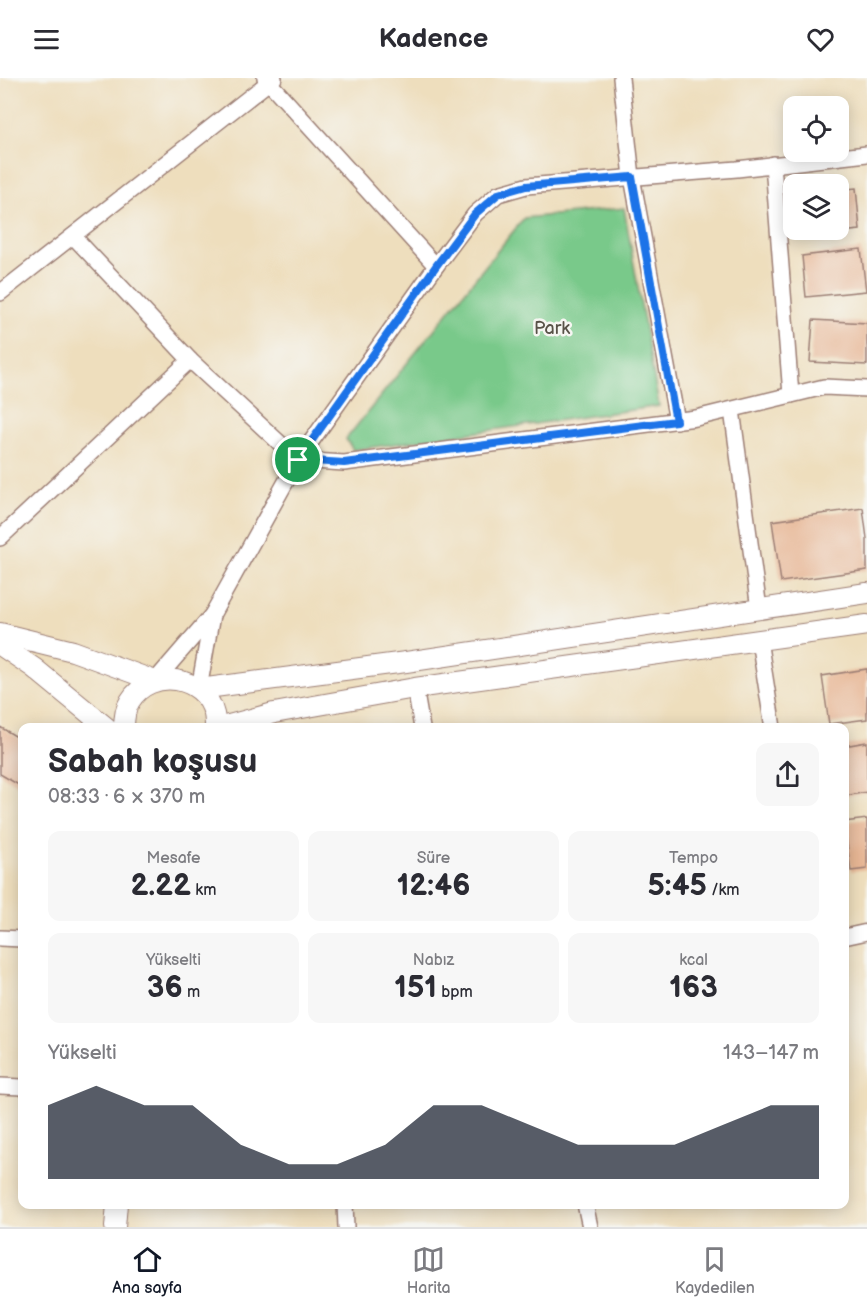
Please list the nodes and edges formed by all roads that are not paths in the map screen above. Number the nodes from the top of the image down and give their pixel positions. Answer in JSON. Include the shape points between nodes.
{"nodes":[{"id":1,"x":621,"y":78,"type":"edge"},
{"id":2,"x":269,"y":80,"type":"edge"},
{"id":3,"x":867,"y":153,"type":"edge"},
{"id":4,"x":773,"y":164,"type":"junction"},
{"id":5,"x":632,"y":177,"type":"junction"},
{"id":6,"x":73,"y":236,"type":"junction"},
{"id":7,"x":436,"y":266,"type":"junction"},
{"id":8,"x":0,"y":294,"type":"edge"},
{"id":9,"x":190,"y":360,"type":"junction"},
{"id":10,"x":867,"y":389,"type":"edge"},
{"id":11,"x":791,"y":395,"type":"junction"},
{"id":12,"x":732,"y":410,"type":"junction"},
{"id":13,"x":676,"y":421,"type":"junction"},
{"id":14,"x":298,"y":460,"type":"junction"},
{"id":15,"x":0,"y":538,"type":"edge"},
{"id":16,"x":867,"y":592,"type":"edge"},
{"id":17,"x":759,"y":609,"type":"junction"},
{"id":18,"x":212,"y":615,"type":"junction"},
{"id":19,"x":867,"y":625,"type":"edge"},
{"id":20,"x":0,"y":633,"type":"edge"},
{"id":21,"x":759,"y":640,"type":"junction"},
{"id":22,"x":0,"y":645,"type":"edge"},
{"id":23,"x":155,"y":681,"type":"junction"},
{"id":24,"x":415,"y":688,"type":"junction"},
{"id":25,"x":199,"y":689,"type":"junction"},
{"id":26,"x":102,"y":723,"type":"edge"},
{"id":27,"x":124,"y":723,"type":"edge"},
{"id":28,"x":215,"y":723,"type":"edge"},
{"id":29,"x":235,"y":723,"type":"edge"},
{"id":30,"x":421,"y":723,"type":"edge"},
{"id":31,"x":772,"y":723,"type":"edge"},
{"id":32,"x":867,"y":932,"type":"edge"},
{"id":33,"x":849,"y":936,"type":"edge"},
{"id":34,"x":0,"y":938,"type":"edge"},
{"id":35,"x":18,"y":939,"type":"edge"},
{"id":36,"x":0,"y":1086,"type":"edge"},
{"id":37,"x":18,"y":1087,"type":"edge"},
{"id":38,"x":117,"y":1209,"type":"edge"},
{"id":39,"x":345,"y":1209,"type":"edge"},
{"id":40,"x":586,"y":1209,"type":"edge"},
{"id":41,"x":115,"y":1227,"type":"edge"},
{"id":42,"x":346,"y":1227,"type":"edge"},
{"id":43,"x":590,"y":1227,"type":"edge"}],
"edges":[{"from":1,"to":5,"type":"street"},
{"from":2,"to":6,"type":"street"},
{"from":2,"to":7,"type":"street"},
{"from":3,"to":4,"type":"street"},
{"from":4,"to":5,"type":"street"},
{"from":4,"to":11,"type":"street"},
{"from":5,"to":7,"type":"street","via":[[526,186],[498,194],[475,214]]},
{"from":5,"to":13,"type":"street"},
{"from":6,"to":8,"type":"street"},
{"from":6,"to":9,"type":"street"},
{"from":7,"to":14,"type":"street"},
{"from":9,"to":14,"type":"street"},
{"from":9,"to":15,"type":"street"},
{"from":10,"to":11,"type":"street","via":[[824,387]]},
{"from":11,"to":12,"type":"street"},
{"from":12,"to":13,"type":"street"},
{"from":12,"to":17,"type":"street"},
{"from":13,"to":14,"type":"street","via":[[344,463]]},
{"from":14,"to":18,"type":"street"},
{"from":16,"to":17,"type":"street"},
{"from":17,"to":25,"type":"street"},
{"from":18,"to":23,"type":"street"},
{"from":18,"to":25,"type":"street"},
{"from":19,"to":21,"type":"street"},
{"from":20,"to":23,"type":"street","via":[[73,651]]},
{"from":21,"to":24,"type":"street"},
{"from":21,"to":31,"type":"street"},
{"from":22,"to":26,"type":"street"},
{"from":23,"to":25,"type":"street","via":[[171,678]]},
{"from":23,"to":27,"type":"street","via":[[141,688],[131,700]]},
{"from":24,"to":29,"type":"street"},
{"from":24,"to":30,"type":"street"},
{"from":25,"to":28,"type":"street","via":[[209,700]]},
{"from":32,"to":33,"type":"street"},
{"from":34,"to":35,"type":"street"},
{"from":36,"to":37,"type":"street"},
{"from":38,"to":41,"type":"street"},
{"from":39,"to":42,"type":"street"},
{"from":40,"to":43,"type":"street"}]}
